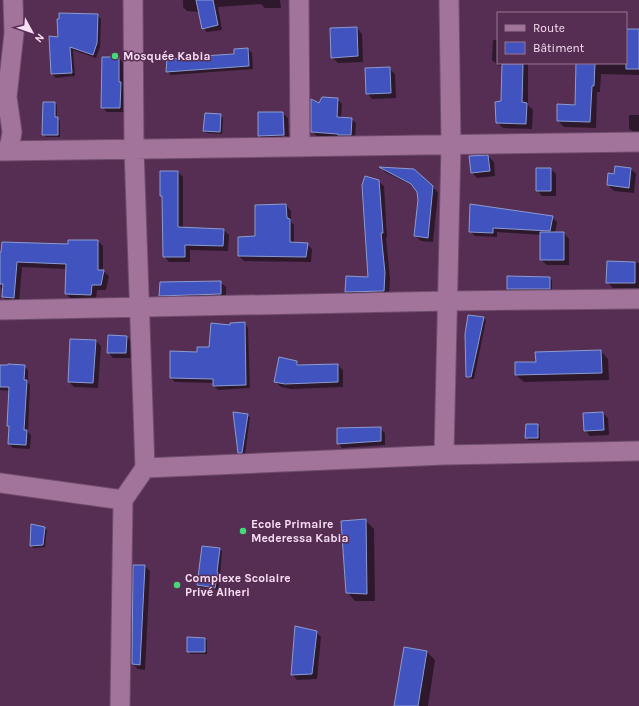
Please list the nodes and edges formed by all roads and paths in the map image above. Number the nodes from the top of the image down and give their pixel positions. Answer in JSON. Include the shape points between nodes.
{"nodes":[{"id":1,"x":13,"y":0,"type":"edge"},
{"id":2,"x":133,"y":0,"type":"edge"},
{"id":3,"x":299,"y":0,"type":"edge"},
{"id":4,"x":449,"y":0,"type":"edge"},
{"id":5,"x":639,"y":142,"type":"edge"},
{"id":6,"x":451,"y":145,"type":"junction"},
{"id":7,"x":300,"y":147,"type":"junction"},
{"id":8,"x":134,"y":149,"type":"junction"},
{"id":9,"x":4,"y":150,"type":"edge"},
{"id":10,"x":639,"y":299,"type":"edge"},
{"id":11,"x":448,"y":300,"type":"junction"},
{"id":12,"x":140,"y":307,"type":"junction"},
{"id":13,"x":0,"y":310,"type":"edge"},
{"id":14,"x":639,"y":451,"type":"edge"},
{"id":15,"x":444,"y":455,"type":"junction"},
{"id":16,"x":145,"y":468,"type":"junction"},
{"id":17,"x":0,"y":483,"type":"edge"},
{"id":18,"x":123,"y":500,"type":"junction"},
{"id":19,"x":120,"y":706,"type":"edge"}],
"edges":[{"from":1,"to":9,"type":"street","via":[[14,33],[7,97],[12,132]]},
{"from":2,"to":8,"type":"street"},
{"from":3,"to":7,"type":"street"},
{"from":4,"to":6,"type":"street"},
{"from":5,"to":6,"type":"street"},
{"from":6,"to":7,"type":"street"},
{"from":6,"to":11,"type":"street"},
{"from":7,"to":8,"type":"street"},
{"from":8,"to":9,"type":"street"},
{"from":8,"to":12,"type":"street"},
{"from":10,"to":11,"type":"street"},
{"from":11,"to":12,"type":"street"},
{"from":11,"to":15,"type":"street"},
{"from":12,"to":13,"type":"street"},
{"from":12,"to":16,"type":"street"},
{"from":14,"to":15,"type":"street"},
{"from":15,"to":16,"type":"street"},
{"from":16,"to":18,"type":"street"},
{"from":17,"to":18,"type":"street"},
{"from":18,"to":19,"type":"street"}]}
